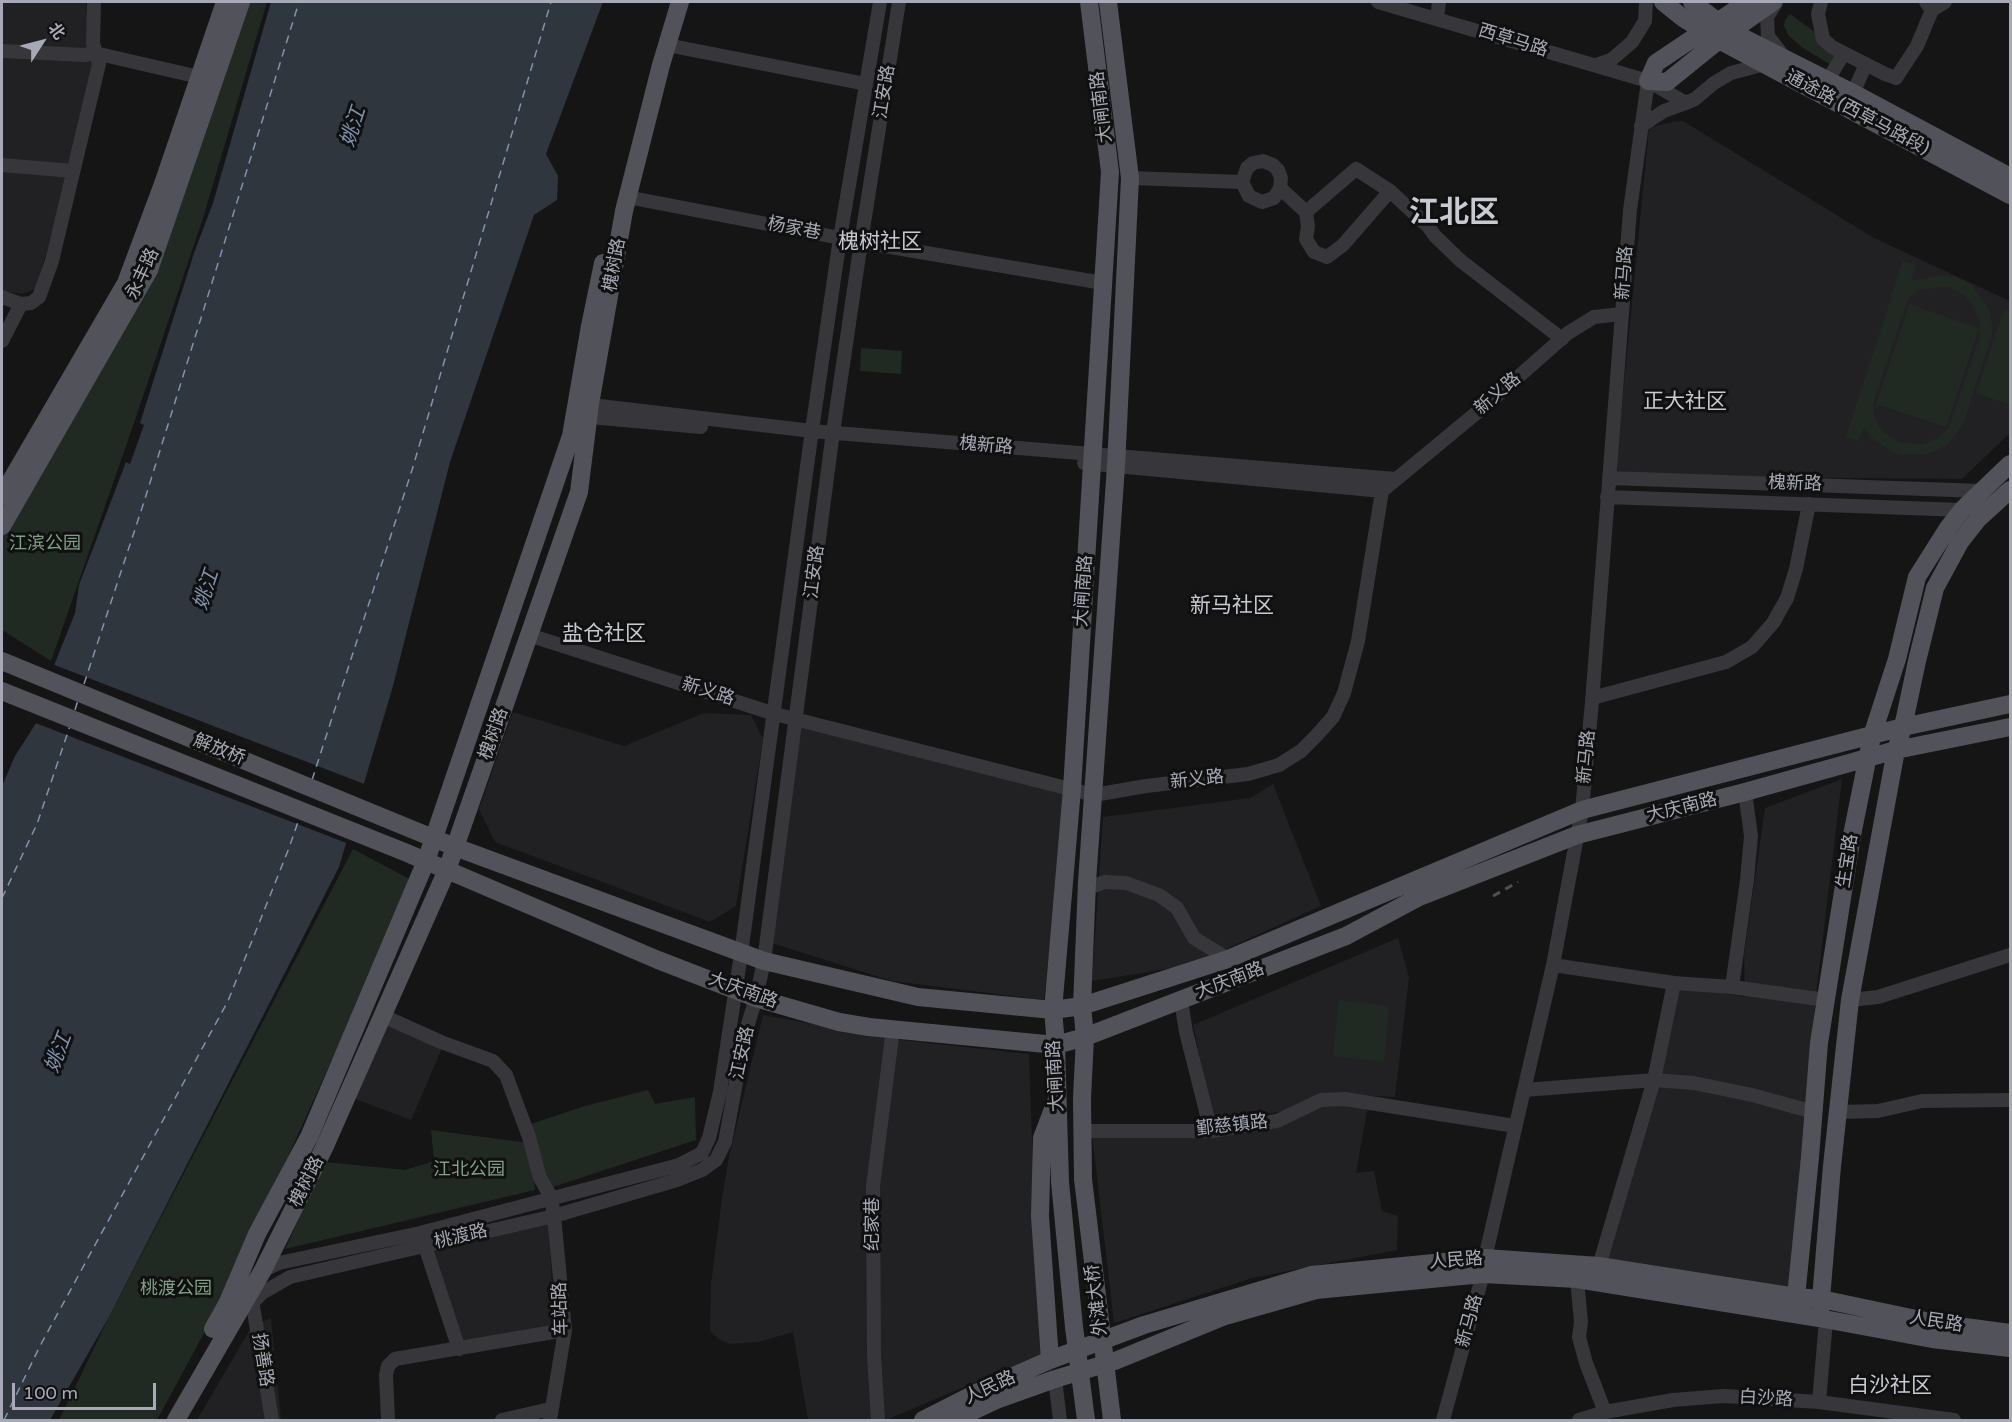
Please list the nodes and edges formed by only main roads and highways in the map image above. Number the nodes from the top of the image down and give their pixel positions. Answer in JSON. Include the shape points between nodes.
{"nodes":[{"id":1,"x":225,"y":2,"type":"edge"},
{"id":2,"x":240,"y":2,"type":"edge"},
{"id":3,"x":671,"y":2,"type":"edge"},
{"id":4,"x":680,"y":2,"type":"edge"},
{"id":5,"x":1089,"y":2,"type":"edge"},
{"id":6,"x":1108,"y":2,"type":"edge"},
{"id":7,"x":1663,"y":2,"type":"edge"},
{"id":8,"x":1692,"y":2,"type":"edge"},
{"id":9,"x":1746,"y":2,"type":"edge"},
{"id":10,"x":1775,"y":2,"type":"edge"},
{"id":11,"x":1718,"y":31,"type":"junction"},
{"id":12,"x":1648,"y":81,"type":"road end"},
{"id":13,"x":2010,"y":177,"type":"edge"},
{"id":14,"x":2010,"y":195,"type":"edge"},
{"id":15,"x":582,"y":410,"type":"junction"},
{"id":16,"x":2010,"y":464,"type":"edge"},
{"id":17,"x":2010,"y":490,"type":"edge"},
{"id":18,"x":2,"y":496,"type":"edge"},
{"id":19,"x":2,"y":526,"type":"edge"},
{"id":20,"x":2,"y":661,"type":"edge"},
{"id":21,"x":8,"y":694,"type":"edge"},
{"id":22,"x":2010,"y":704,"type":"edge"},
{"id":23,"x":1903,"y":727,"type":"junction"},
{"id":24,"x":2010,"y":727,"type":"edge"},
{"id":25,"x":1872,"y":736,"type":"junction"},
{"id":26,"x":1896,"y":750,"type":"junction"},
{"id":27,"x":1867,"y":758,"type":"junction"},
{"id":28,"x":434,"y":838,"type":"junction"},
{"id":29,"x":455,"y":847,"type":"junction"},
{"id":30,"x":426,"y":861,"type":"junction"},
{"id":31,"x":447,"y":870,"type":"junction"},
{"id":32,"x":1082,"y":1006,"type":"junction"},
{"id":33,"x":1053,"y":1010,"type":"junction"},
{"id":34,"x":1085,"y":1037,"type":"junction"},
{"id":35,"x":1056,"y":1045,"type":"junction"},
{"id":36,"x":1058,"y":1097,"type":"junction"},
{"id":37,"x":1082,"y":1098,"type":"junction"},
{"id":38,"x":1083,"y":1179,"type":"joint"},
{"id":39,"x":1060,"y":1182,"type":"joint"},
{"id":40,"x":1484,"y":1266,"type":"junction"},
{"id":41,"x":1796,"y":1297,"type":"junction"},
{"id":42,"x":1821,"y":1299,"type":"junction"},
{"id":43,"x":1822,"y":1319,"type":"junction"},
{"id":44,"x":2010,"y":1333,"type":"edge"},
{"id":45,"x":1109,"y":1338,"type":"junction"},
{"id":46,"x":2010,"y":1348,"type":"edge"},
{"id":47,"x":1050,"y":1360,"type":"junction"},
{"id":48,"x":164,"y":1420,"type":"edge"},
{"id":49,"x":176,"y":1420,"type":"edge"},
{"id":50,"x":923,"y":1420,"type":"edge"},
{"id":51,"x":954,"y":1420,"type":"edge"},
{"id":52,"x":1086,"y":1420,"type":"edge"},
{"id":53,"x":1112,"y":1420,"type":"edge"}],
"edges":[{"from":1,"to":18,"type":"main road","name":"永丰路","via":[[126,283]]},
{"from":2,"to":19,"type":"main road","name":"永丰路","via":[[149,270]]},
{"from":3,"to":15,"type":"main road","name":"槐树路","via":[[617,196],[590,326]]},
{"from":4,"to":15,"type":"main road","name":"槐树路","via":[[627,197]]},
{"from":5,"to":33,"type":"main road","name":"大闸南路","via":[[1110,172]]},
{"from":6,"to":32,"type":"main road","name":"大闸南路","via":[[1130,178]]},
{"from":7,"to":11,"type":"main road","via":[[1683,18]]},
{"from":8,"to":11,"type":"main road"},
{"from":9,"to":11,"type":"main road"},
{"from":10,"to":11,"type":"main road"},
{"from":11,"to":12,"type":"main road","via":[[1656,63]]},
{"from":11,"to":13,"type":"main road","name":"通途路 (西草马路段)","via":[[1853,93]]},
{"from":11,"to":14,"type":"main road","name":"通途路 (西草马路段)","via":[[1765,64]]},
{"from":15,"to":28,"type":"main road","name":"槐树路"},
{"from":15,"to":29,"type":"main road","name":"槐树路","via":[[579,492]]},
{"from":16,"to":25,"type":"main road","name":"生宝路","via":[[1962,510],[1917,577],[1897,659]]},
{"from":17,"to":23,"type":"main road","name":"生宝路","via":[[1960,542],[1935,588]]},
{"from":20,"to":28,"type":"main road","name":"解放桥"},
{"from":21,"to":30,"type":"main road","name":"解放桥"},
{"from":22,"to":23,"type":"main road","name":"大庆南路"},
{"from":23,"to":25,"type":"main road","name":"大庆南路"},
{"from":23,"to":26,"type":"main road","name":"生宝路"},
{"from":24,"to":26,"type":"main road","name":"大庆南路"},
{"from":25,"to":27,"type":"main road","name":"生宝路"},
{"from":25,"to":32,"type":"main road","name":"大庆南路","via":[[1582,810],[1228,959]]},
{"from":26,"to":27,"type":"main road","name":"大庆南路"},
{"from":26,"to":42,"type":"main road","name":"生宝路","via":[[1850,1000]]},
{"from":27,"to":34,"type":"main road","name":"大庆南路","via":[[1576,835],[1419,897],[1346,936]]},
{"from":27,"to":41,"type":"main road","name":"生宝路","via":[[1819,1043]]},
{"from":28,"to":29,"type":"main road","name":"大庆南路"},
{"from":28,"to":30,"type":"main road","name":"槐树路"},
{"from":29,"to":31,"type":"main road","name":"槐树路"},
{"from":29,"to":33,"type":"main road","name":"大庆南路","via":[[764,962],[918,997]]},
{"from":30,"to":31,"type":"main road","name":"大庆南路"},
{"from":30,"to":48,"type":"main road","name":"槐树路","via":[[309,1137],[257,1234],[228,1302]]},
{"from":31,"to":35,"type":"main road","name":"大庆南路","via":[[658,960],[756,998],[839,1022]]},
{"from":31,"to":49,"type":"main road","name":"槐树路","via":[[324,1148],[263,1270]]},
{"from":32,"to":33,"type":"main road","name":"大庆南路"},
{"from":32,"to":34,"type":"main road","name":"大闸南路"},
{"from":33,"to":35,"type":"main road","name":"大闸南路"},
{"from":34,"to":35,"type":"main road","name":"大庆南路"},
{"from":34,"to":37,"type":"main road","name":"大闸南路"},
{"from":35,"to":36,"type":"main road","name":"大闸南路"},
{"from":36,"to":39,"type":"main road","name":"大闸南路"},
{"from":36,"to":47,"type":"main road","via":[[1042,1138],[1041,1216]]},
{"from":37,"to":38,"type":"main road","name":"大闸南路"},
{"from":37,"to":45,"type":"main road"},
{"from":38,"to":53,"type":"main road","name":"外滩大桥"},
{"from":39,"to":52,"type":"main road","name":"外滩大桥"},
{"from":40,"to":41,"type":"main road","name":"人民路","via":[[1599,1266]]},
{"from":40,"to":43,"type":"main road","name":"人民路"},
{"from":40,"to":45,"type":"main road","name":"人民路","via":[[1311,1275]]},
{"from":40,"to":51,"type":"main road","name":"人民路","via":[[1316,1290],[1225,1316],[1109,1363],[996,1400]]},
{"from":41,"to":42,"type":"main road","name":"人民路"},
{"from":42,"to":43,"type":"main road","name":"生宝路"},
{"from":42,"to":44,"type":"main road","name":"人民路","via":[[1935,1323]]},
{"from":43,"to":46,"type":"main road","name":"人民路"},
{"from":45,"to":47,"type":"main road","name":"人民路"},
{"from":47,"to":50,"type":"main road","name":"人民路"}]}
